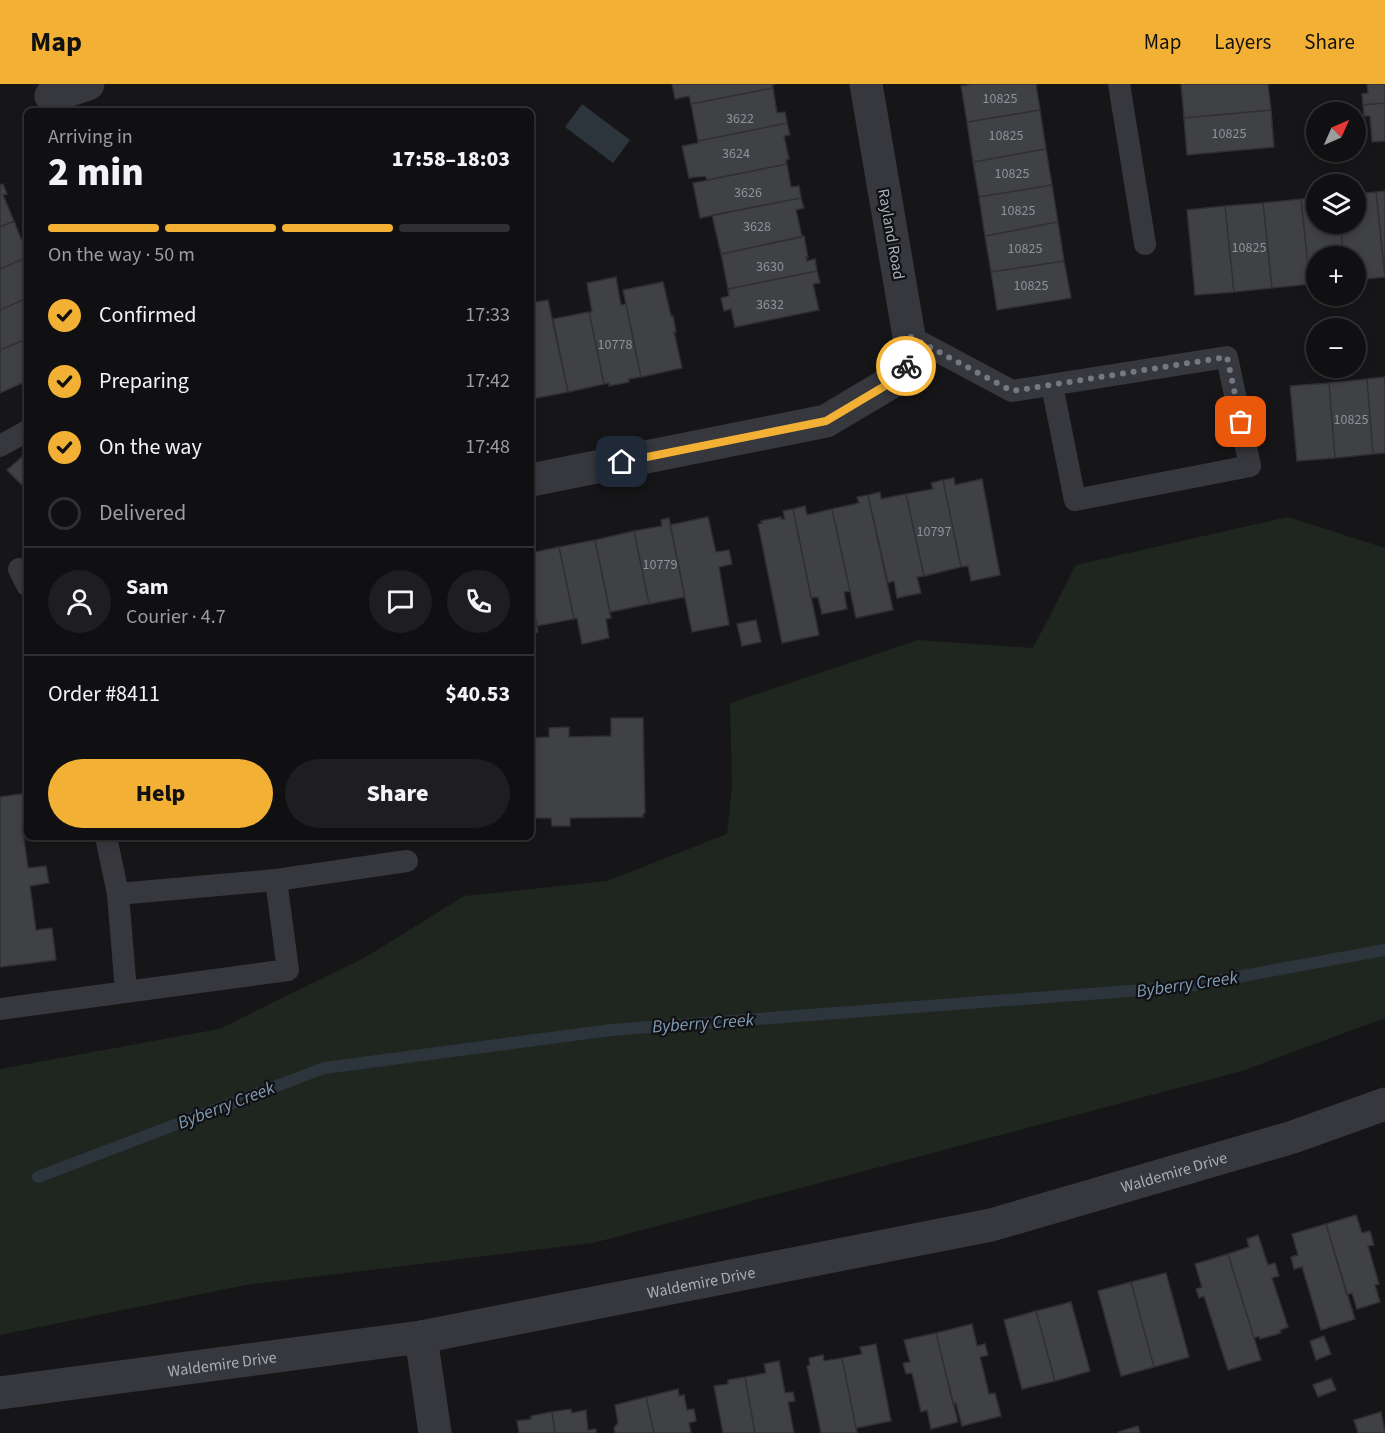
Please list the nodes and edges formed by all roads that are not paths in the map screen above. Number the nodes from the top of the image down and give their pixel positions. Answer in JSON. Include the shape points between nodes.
{"nodes":[{"id":1,"x":88,"y":84,"type":"edge"},
{"id":2,"x":866,"y":84,"type":"edge"},
{"id":3,"x":1119,"y":84,"type":"edge"},
{"id":4,"x":52,"y":97,"type":"edge"},
{"id":5,"x":1145,"y":244,"type":"dead end"},
{"id":6,"x":909,"y":336,"type":"junction"},
{"id":7,"x":1052,"y":385,"type":"junction"},
{"id":8,"x":24,"y":433,"type":"edge"},
{"id":9,"x":0,"y":446,"type":"edge"},
{"id":10,"x":534,"y":479,"type":"edge"},
{"id":11,"x":107,"y":840,"type":"edge"},
{"id":12,"x":407,"y":861,"type":"dead end"},
{"id":13,"x":276,"y":880,"type":"junction"},
{"id":14,"x":118,"y":894,"type":"junction"},
{"id":15,"x":126,"y":992,"type":"junction"},
{"id":16,"x":0,"y":1009,"type":"edge"},
{"id":17,"x":1385,"y":1104,"type":"edge"},
{"id":18,"x":421,"y":1337,"type":"junction"},
{"id":19,"x":0,"y":1393,"type":"edge"},
{"id":20,"x":435,"y":1433,"type":"edge"}],
"edges":[{"from":1,"to":4,"type":"street"},
{"from":2,"to":6,"type":"street","name":"Rayland Road"},
{"from":3,"to":5,"type":"lane"},
{"from":6,"to":7,"type":"lane","via":[[1012,391]]},
{"from":6,"to":10,"type":"street","name":"Rayland Road","via":[[905,374],[826,421]]},
{"from":7,"to":7,"type":"lane","via":[[1227,357],[1250,466],[1075,500]]},
{"from":8,"to":9,"type":"lane"},
{"from":11,"to":14,"type":"lane"},
{"from":12,"to":13,"type":"lane"},
{"from":13,"to":14,"type":"lane"},
{"from":13,"to":15,"type":"lane","via":[[288,970]]},
{"from":14,"to":15,"type":"lane"},
{"from":15,"to":16,"type":"lane"},
{"from":17,"to":18,"type":"street","name":"Waldemire Drive","via":[[1293,1137],[991,1225]]},
{"from":18,"to":19,"type":"street","name":"Waldemire Drive"},
{"from":18,"to":20,"type":"street"}]}
